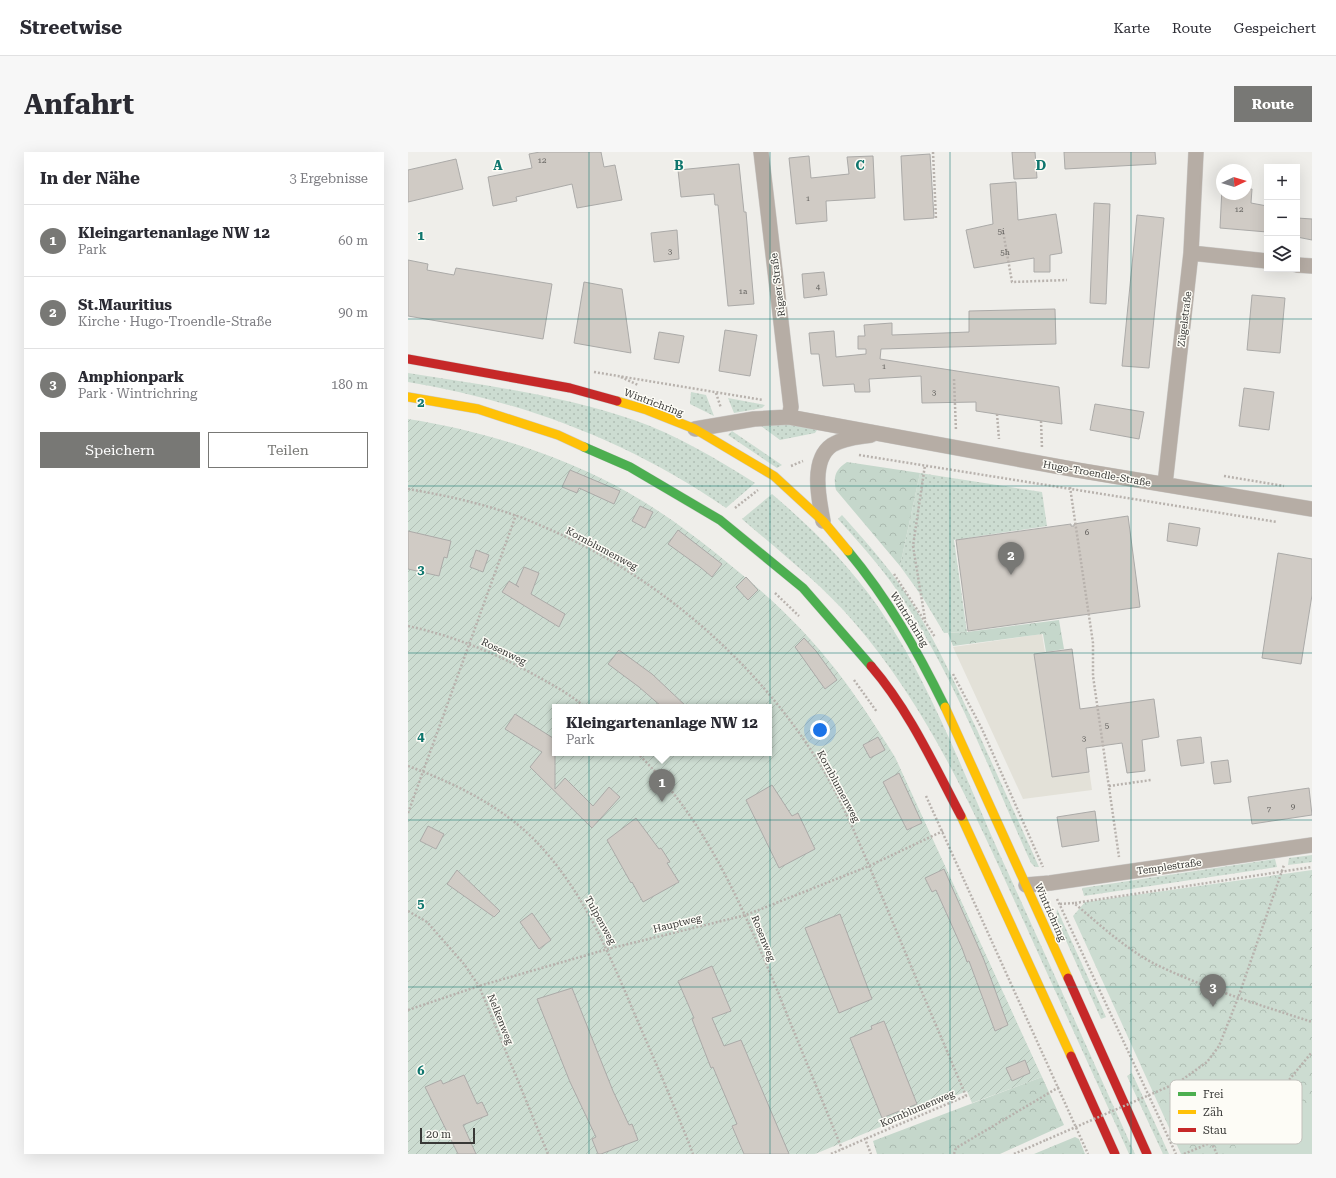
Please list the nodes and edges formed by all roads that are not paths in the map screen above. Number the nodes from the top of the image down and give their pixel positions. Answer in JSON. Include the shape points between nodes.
{"nodes":[{"id":1,"x":761,"y":152,"type":"edge"},
{"id":2,"x":1196,"y":152,"type":"edge"},
{"id":3,"x":1191,"y":253,"type":"junction"},
{"id":4,"x":1264,"y":261,"type":"edge"},
{"id":5,"x":1300,"y":265,"type":"edge"},
{"id":6,"x":1312,"y":266,"type":"edge"},
{"id":7,"x":408,"y":359,"type":"edge"},
{"id":8,"x":408,"y":397,"type":"edge"},
{"id":9,"x":789,"y":418,"type":"junction"},
{"id":10,"x":695,"y":429,"type":"junction"},
{"id":11,"x":883,"y":433,"type":"junction"},
{"id":12,"x":1165,"y":484,"type":"junction"},
{"id":13,"x":1312,"y":509,"type":"edge"},
{"id":14,"x":823,"y":521,"type":"junction"},
{"id":15,"x":1312,"y":845,"type":"edge"},
{"id":16,"x":1026,"y":885,"type":"junction"},
{"id":17,"x":1115,"y":1154,"type":"edge"},
{"id":18,"x":1147,"y":1154,"type":"edge"}],
"edges":[{"from":1,"to":9,"type":"street","name":"Rigaer Straße","via":[[791,407]]},
{"from":2,"to":3,"type":"street","name":"Zügelstraße"},
{"from":3,"to":4,"type":"street"},
{"from":3,"to":12,"type":"street","name":"Zügelstraße"},
{"from":5,"to":6,"type":"street"},
{"from":7,"to":10,"type":"main road","name":"Wintrichring","via":[[570,388],[647,410]]},
{"from":8,"to":17,"type":"main road","via":[[478,409],[558,434],[630,468],[720,520],[803,588],[882,679],[916,733],[963,819]]},
{"from":9,"to":10,"type":"street","name":"Hugo-Troendle-Straße","via":[[754,419]]},
{"from":9,"to":11,"type":"street","name":"Hugo-Troendle-Straße"},
{"from":10,"to":14,"type":"main road","name":"Wintrichring","via":[[774,476]]},
{"from":11,"to":12,"type":"street","name":"Hugo-Troendle-Straße","via":[[1043,464]]},
{"from":11,"to":14,"type":"street","name":"Hugo-Troendle-Straße","via":[[832,445],[824,455],[817,488]]},
{"from":12,"to":13,"type":"street","name":"Hugo-Troendle-Straße"},
{"from":14,"to":16,"type":"main road","name":"Wintrichring","via":[[872,580],[917,650],[949,714]]},
{"from":15,"to":16,"type":"street","name":"Templestraße","via":[[1050,884]]},
{"from":16,"to":18,"type":"main road","name":"Wintrichring"}]}
